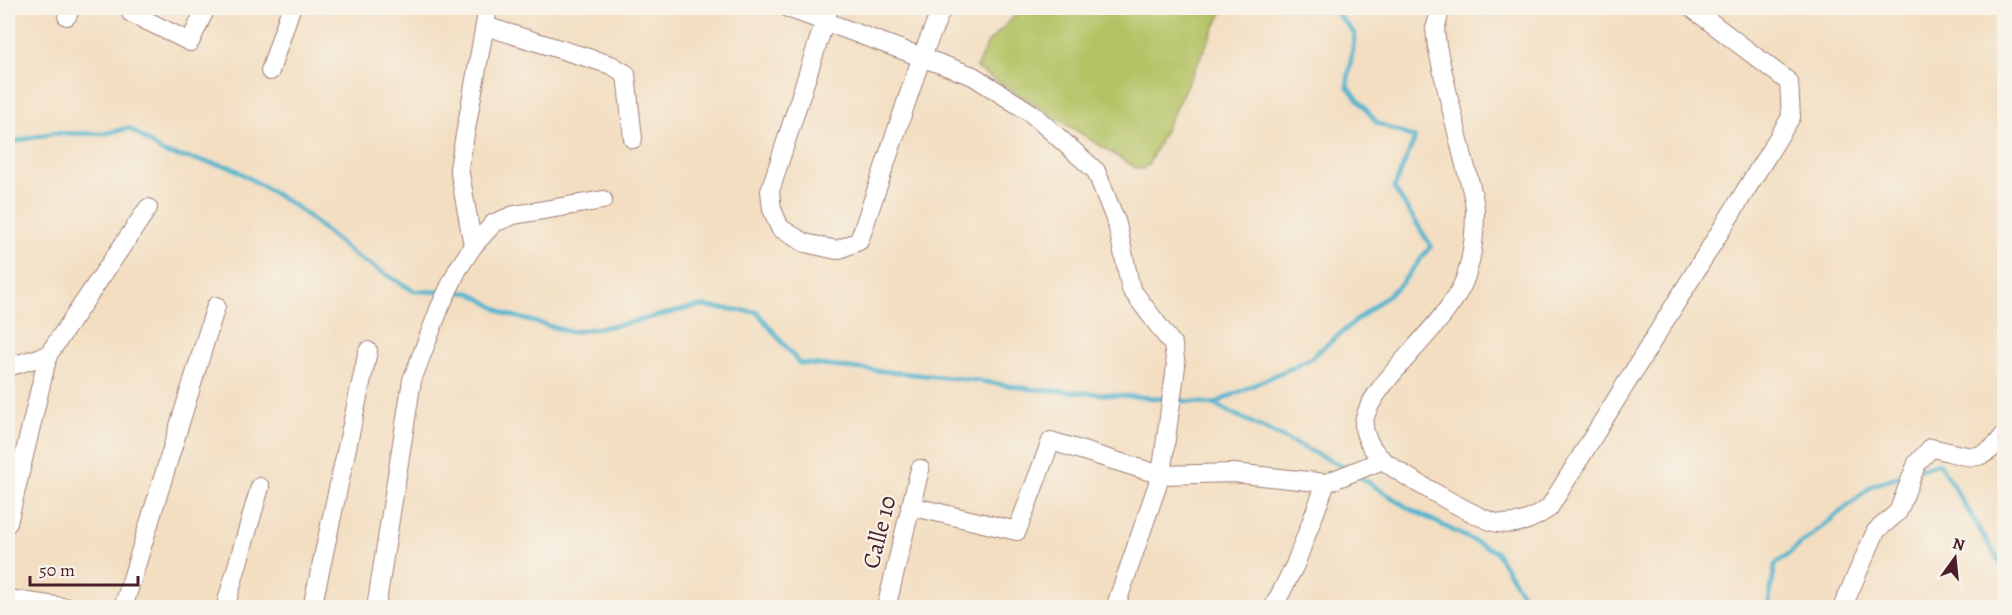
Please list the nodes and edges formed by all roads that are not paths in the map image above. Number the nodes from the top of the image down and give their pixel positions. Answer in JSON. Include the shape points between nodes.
{"nodes":[{"id":1,"x":206,"y":8,"type":"edge"},
{"id":2,"x":291,"y":8,"type":"edge"},
{"id":3,"x":488,"y":8,"type":"edge"},
{"id":4,"x":788,"y":8,"type":"edge"},
{"id":5,"x":942,"y":8,"type":"edge"},
{"id":6,"x":1441,"y":8,"type":"edge"},
{"id":7,"x":1692,"y":8,"type":"edge"},
{"id":8,"x":131,"y":14,"type":"dead end"},
{"id":9,"x":826,"y":15,"type":"edge"},
{"id":10,"x":485,"y":26,"type":"junction"},
{"id":11,"x":922,"y":56,"type":"junction"},
{"id":12,"x":270,"y":71,"type":"dead end"},
{"id":13,"x":633,"y":139,"type":"dead end"},
{"id":14,"x":603,"y":200,"type":"dead end"},
{"id":15,"x":148,"y":208,"type":"dead end"},
{"id":16,"x":473,"y":246,"type":"junction"},
{"id":17,"x":216,"y":306,"type":"dead end"},
{"id":18,"x":368,"y":351,"type":"dead end"},
{"id":19,"x":48,"y":355,"type":"junction"},
{"id":20,"x":8,"y":367,"type":"edge"},
{"id":21,"x":2004,"y":435,"type":"edge"},
{"id":22,"x":1383,"y":460,"type":"junction"},
{"id":23,"x":920,"y":469,"type":"dead end"},
{"id":24,"x":1161,"y":475,"type":"junction"},
{"id":25,"x":1330,"y":481,"type":"junction"},
{"id":26,"x":260,"y":487,"type":"dead end"},
{"id":27,"x":910,"y":506,"type":"junction"},
{"id":28,"x":8,"y":523,"type":"edge"},
{"id":29,"x":8,"y":599,"type":"edge"},
{"id":30,"x":67,"y":607,"type":"edge"},
{"id":31,"x":123,"y":608,"type":"edge"},
{"id":32,"x":225,"y":608,"type":"edge"},
{"id":33,"x":312,"y":608,"type":"edge"},
{"id":34,"x":376,"y":608,"type":"edge"},
{"id":35,"x":886,"y":608,"type":"edge"},
{"id":36,"x":1115,"y":608,"type":"edge"},
{"id":37,"x":1273,"y":608,"type":"edge"},
{"id":38,"x":1842,"y":608,"type":"edge"}],
"edges":[{"from":1,"to":8,"type":"street","via":[[190,42]]},
{"from":2,"to":12,"type":"street"},
{"from":3,"to":10,"type":"street"},
{"from":4,"to":9,"type":"street"},
{"from":5,"to":11,"type":"street"},
{"from":6,"to":22,"type":"street","via":[[1435,29],[1437,46],[1475,207],[1474,236],[1458,296],[1369,406],[1364,424],[1369,441]]},
{"from":7,"to":22,"type":"street","via":[[1789,82],[1791,117],[1548,508],[1531,520],[1496,523],[1458,506]]},
{"from":9,"to":11,"type":"street"},
{"from":9,"to":11,"type":"street","via":[[770,191],[780,228],[805,243],[837,250],[860,241]]},
{"from":10,"to":13,"type":"street","via":[[611,65],[626,74]]},
{"from":10,"to":16,"type":"street","via":[[459,168]]},
{"from":11,"to":24,"type":"street","via":[[973,76],[1031,113],[1096,171],[1117,224],[1131,289],[1173,345],[1176,366]]},
{"from":14,"to":16,"type":"street","via":[[514,215],[494,223]]},
{"from":15,"to":19,"type":"street"},
{"from":16,"to":34,"type":"street","via":[[440,307],[412,380]]},
{"from":17,"to":31,"type":"street"},
{"from":18,"to":33,"type":"street"},
{"from":19,"to":20,"type":"street"},
{"from":19,"to":28,"type":"street"},
{"from":21,"to":38,"type":"street","via":[[1985,455],[1976,458],[1931,448],[1922,455],[1898,512],[1876,531]]},
{"from":22,"to":25,"type":"street"},
{"from":23,"to":27,"type":"street","name":"Calle 10"},
{"from":24,"to":25,"type":"street","via":[[1234,473]]},
{"from":24,"to":27,"type":"street","via":[[1051,441],[1017,531]]},
{"from":24,"to":36,"type":"street"},
{"from":25,"to":37,"type":"street"},
{"from":26,"to":32,"type":"street"},
{"from":27,"to":35,"type":"street","name":"Calle 10"},
{"from":29,"to":30,"type":"street"}]}
